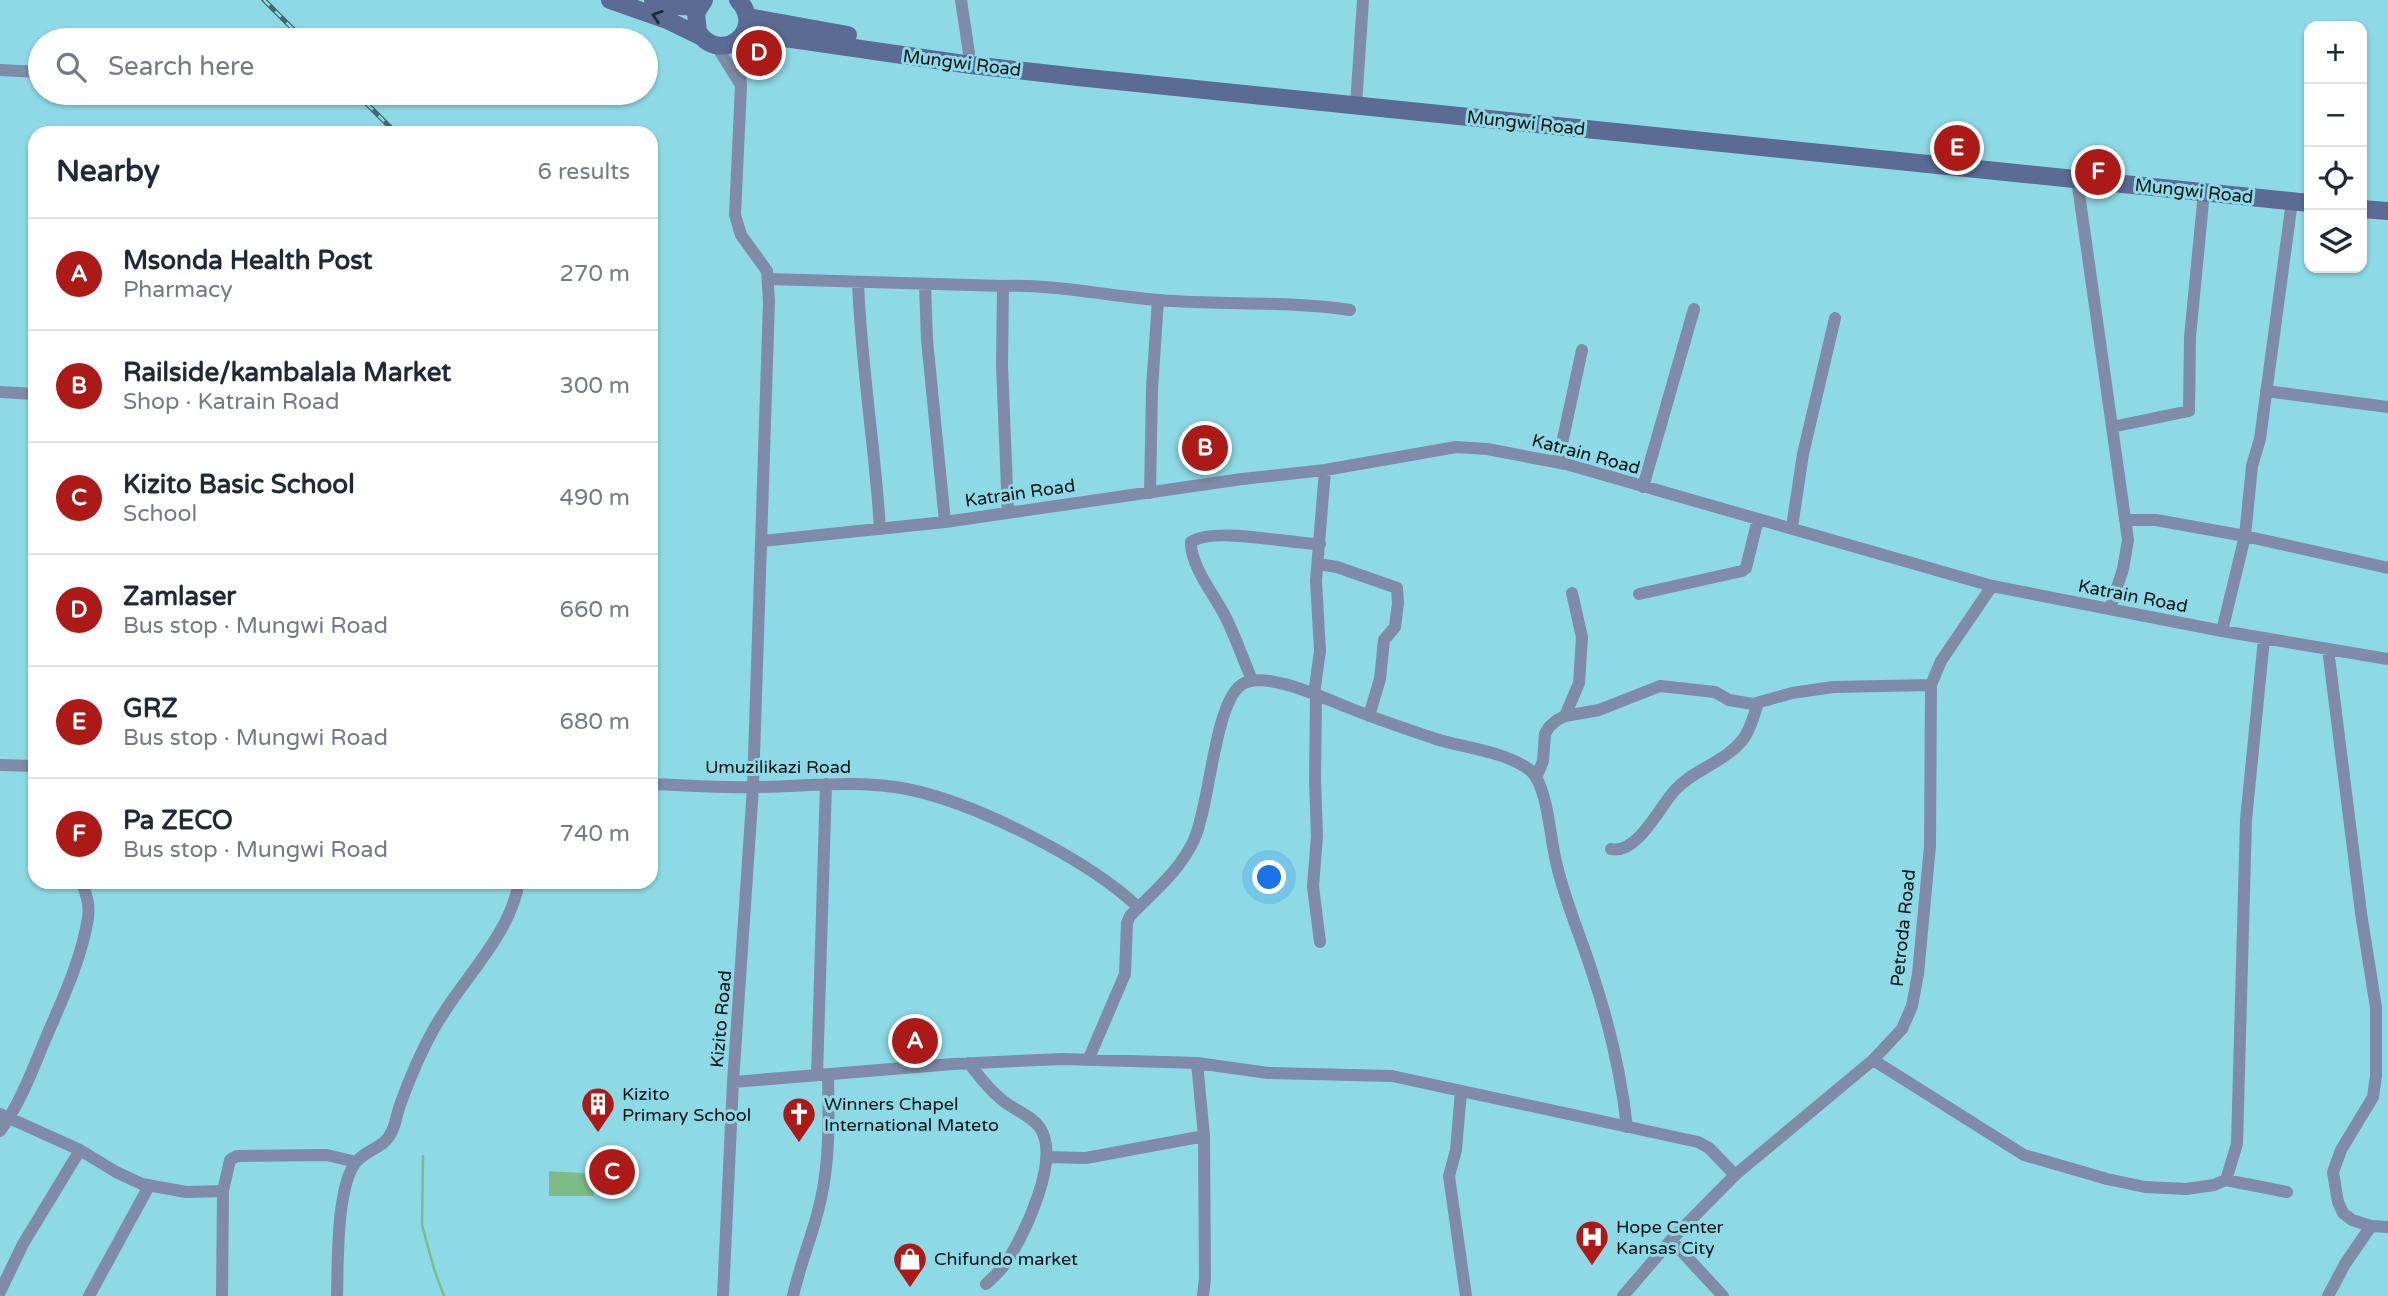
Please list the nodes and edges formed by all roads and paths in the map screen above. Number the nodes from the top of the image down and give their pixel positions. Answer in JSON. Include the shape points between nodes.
{"nodes":[{"id":1,"x":610,"y":0,"type":"edge"},
{"id":2,"x":653,"y":0,"type":"edge"},
{"id":3,"x":738,"y":0,"type":"edge"},
{"id":4,"x":961,"y":0,"type":"edge"},
{"id":5,"x":1363,"y":0,"type":"edge"},
{"id":6,"x":701,"y":3,"type":"edge"},
{"id":7,"x":743,"y":30,"type":"junction"},
{"id":8,"x":709,"y":41,"type":"junction"},
{"id":9,"x":969,"y":53,"type":"junction"},
{"id":10,"x":0,"y":70,"type":"edge"},
{"id":11,"x":28,"y":71,"type":"edge"},
{"id":12,"x":741,"y":86,"type":"junction"},
{"id":13,"x":1357,"y":100,"type":"junction"},
{"id":14,"x":2077,"y":179,"type":"junction"},
{"id":15,"x":2204,"y":192,"type":"junction"},
{"id":16,"x":2303,"y":200,"type":"edge"},
{"id":17,"x":2367,"y":202,"type":"edge"},
{"id":18,"x":2388,"y":204,"type":"edge"},
{"id":19,"x":2367,"y":209,"type":"edge"},
{"id":20,"x":2388,"y":211,"type":"edge"},
{"id":21,"x":769,"y":279,"type":"junction"},
{"id":22,"x":858,"y":282,"type":"junction"},
{"id":23,"x":926,"y":285,"type":"junction"},
{"id":24,"x":1003,"y":286,"type":"junction"},
{"id":25,"x":1158,"y":300,"type":"junction"},
{"id":26,"x":1694,"y":309,"type":"dead end"},
{"id":27,"x":1349,"y":310,"type":"dead end"},
{"id":28,"x":1835,"y":318,"type":"dead end"},
{"id":29,"x":1582,"y":350,"type":"dead end"},
{"id":30,"x":2266,"y":391,"type":"junction"},
{"id":31,"x":0,"y":393,"type":"edge"},
{"id":32,"x":28,"y":394,"type":"edge"},
{"id":33,"x":2387,"y":402,"type":"edge"},
{"id":34,"x":2112,"y":427,"type":"junction"},
{"id":35,"x":1558,"y":463,"type":"junction"},
{"id":36,"x":1325,"y":470,"type":"junction"},
{"id":37,"x":1643,"y":487,"type":"junction"},
{"id":38,"x":1150,"y":493,"type":"junction"},
{"id":39,"x":1008,"y":513,"type":"junction"},
{"id":40,"x":1758,"y":519,"type":"junction"},
{"id":41,"x":2125,"y":520,"type":"junction"},
{"id":42,"x":945,"y":522,"type":"junction"},
{"id":43,"x":1792,"y":527,"type":"junction"},
{"id":44,"x":880,"y":529,"type":"junction"},
{"id":45,"x":2245,"y":536,"type":"junction"},
{"id":46,"x":762,"y":541,"type":"junction"},
{"id":47,"x":1320,"y":544,"type":"junction"},
{"id":48,"x":1318,"y":564,"type":"junction"},
{"id":49,"x":2388,"y":568,"type":"edge"},
{"id":50,"x":1992,"y":586,"type":"junction"},
{"id":51,"x":1572,"y":593,"type":"dead end"},
{"id":52,"x":1639,"y":594,"type":"dead end"},
{"id":53,"x":2110,"y":609,"type":"junction"},
{"id":54,"x":2222,"y":631,"type":"junction"},
{"id":55,"x":2264,"y":639,"type":"junction"},
{"id":56,"x":2328,"y":649,"type":"junction"},
{"id":57,"x":2388,"y":659,"type":"edge"},
{"id":58,"x":1252,"y":680,"type":"junction"},
{"id":59,"x":1930,"y":685,"type":"junction"},
{"id":60,"x":1315,"y":694,"type":"junction"},
{"id":61,"x":1758,"y":703,"type":"junction"},
{"id":62,"x":1369,"y":716,"type":"junction"},
{"id":63,"x":1565,"y":716,"type":"junction"},
{"id":64,"x":0,"y":765,"type":"edge"},
{"id":65,"x":28,"y":766,"type":"edge"},
{"id":66,"x":1536,"y":778,"type":"junction"},
{"id":67,"x":658,"y":784,"type":"edge"},
{"id":68,"x":826,"y":784,"type":"junction"},
{"id":69,"x":753,"y":787,"type":"junction"},
{"id":70,"x":1611,"y":849,"type":"dead end"},
{"id":71,"x":85,"y":889,"type":"edge"},
{"id":72,"x":518,"y":889,"type":"edge"},
{"id":73,"x":1138,"y":906,"type":"junction"},
{"id":74,"x":1320,"y":942,"type":"dead end"},
{"id":75,"x":1089,"y":1058,"type":"junction"},
{"id":76,"x":1873,"y":1060,"type":"junction"},
{"id":77,"x":969,"y":1063,"type":"junction"},
{"id":78,"x":1197,"y":1063,"type":"junction"},
{"id":79,"x":823,"y":1074,"type":"junction"},
{"id":80,"x":733,"y":1082,"type":"junction"},
{"id":81,"x":1461,"y":1091,"type":"junction"},
{"id":82,"x":5,"y":1116,"type":"edge"},
{"id":83,"x":1627,"y":1126,"type":"junction"},
{"id":84,"x":0,"y":1131,"type":"edge"},
{"id":85,"x":1204,"y":1136,"type":"junction"},
{"id":86,"x":80,"y":1150,"type":"junction"},
{"id":87,"x":1047,"y":1157,"type":"junction"},
{"id":88,"x":356,"y":1162,"type":"junction"},
{"id":89,"x":1735,"y":1175,"type":"junction"},
{"id":90,"x":2226,"y":1180,"type":"junction"},
{"id":91,"x":149,"y":1186,"type":"junction"},
{"id":92,"x":223,"y":1191,"type":"junction"},
{"id":93,"x":2287,"y":1192,"type":"dead end"},
{"id":94,"x":2371,"y":1226,"type":"junction"},
{"id":95,"x":2388,"y":1227,"type":"edge"},
{"id":96,"x":1671,"y":1240,"type":"junction"},
{"id":97,"x":986,"y":1284,"type":"dead end"},
{"id":98,"x":0,"y":1292,"type":"edge"},
{"id":99,"x":89,"y":1296,"type":"edge"},
{"id":100,"x":222,"y":1296,"type":"edge"},
{"id":101,"x":337,"y":1296,"type":"edge"},
{"id":102,"x":723,"y":1296,"type":"edge"},
{"id":103,"x":793,"y":1296,"type":"edge"},
{"id":104,"x":1203,"y":1296,"type":"edge"},
{"id":105,"x":1466,"y":1296,"type":"edge"},
{"id":106,"x":1623,"y":1296,"type":"edge"},
{"id":107,"x":1723,"y":1296,"type":"edge"},
{"id":108,"x":2328,"y":1296,"type":"edge"}],
"edges":[{"from":8,"to":1,"type":"main road","one_way":true},
{"from":2,"to":6,"type":"main road","via":[[678,6]]},
{"from":3,"to":7,"type":"main road","via":[[746,9]]},
{"from":4,"to":9,"type":"street"},
{"from":5,"to":13,"type":"street"},
{"from":6,"to":8,"type":"main road","via":[[695,19]]},
{"from":7,"to":8,"type":"main road","via":[[732,44]]},
{"from":7,"to":9,"type":"main road","name":"Mungwi Road","via":[[816,30]]},
{"from":7,"to":12,"type":"street"},
{"from":7,"to":13,"type":"main road","name":"Mungwi Road","via":[[971,65]]},
{"from":8,"to":12,"type":"street"},
{"from":9,"to":13,"type":"main road","name":"Mungwi Road"},
{"from":10,"to":11,"type":"street"},
{"from":12,"to":21,"type":"street","via":[[737,229],[762,261]]},
{"from":13,"to":14,"type":"main road","name":"Mungwi Road"},
{"from":13,"to":16,"type":"main road","name":"Mungwi Road","via":[[1747,136]]},
{"from":14,"to":15,"type":"main road","name":"Mungwi Road"},
{"from":14,"to":34,"type":"street"},
{"from":15,"to":16,"type":"main road","name":"Mungwi Road"},
{"from":15,"to":34,"type":"street","via":[[2190,337],[2189,411]]},
{"from":16,"to":30,"type":"street"},
{"from":17,"to":18,"type":"main road"},
{"from":19,"to":20,"type":"main road"},
{"from":21,"to":22,"type":"street"},
{"from":21,"to":46,"type":"street","name":"Kizito Road"},
{"from":22,"to":23,"type":"street"},
{"from":22,"to":44,"type":"street"},
{"from":23,"to":24,"type":"street"},
{"from":23,"to":42,"type":"street"},
{"from":24,"to":25,"type":"street","via":[[1058,287]]},
{"from":24,"to":39,"type":"street"},
{"from":25,"to":27,"type":"street"},
{"from":25,"to":38,"type":"street"},
{"from":26,"to":37,"type":"street"},
{"from":28,"to":43,"type":"street","via":[[1803,454]]},
{"from":29,"to":35,"type":"street"},
{"from":30,"to":33,"type":"street"},
{"from":30,"to":45,"type":"street"},
{"from":31,"to":32,"type":"street"},
{"from":34,"to":41,"type":"street"},
{"from":35,"to":36,"type":"street","name":"Katrain Road","via":[[1456,447]]},
{"from":35,"to":37,"type":"street","name":"Katrain Road"},
{"from":36,"to":38,"type":"street","name":"Katrain Road"},
{"from":36,"to":47,"type":"street"},
{"from":37,"to":40,"type":"street","name":"Katrain Road"},
{"from":38,"to":39,"type":"street","name":"Katrain Road"},
{"from":39,"to":42,"type":"street","name":"Katrain Road"},
{"from":40,"to":43,"type":"street","name":"Katrain Road"},
{"from":40,"to":52,"type":"street","via":[[1742,571]]},
{"from":41,"to":45,"type":"street","via":[[2156,520]]},
{"from":41,"to":53,"type":"street","via":[[2126,552]]},
{"from":42,"to":44,"type":"street","name":"Katrain Road"},
{"from":43,"to":50,"type":"street","name":"Katrain Road"},
{"from":44,"to":46,"type":"street","name":"Katrain Road"},
{"from":45,"to":49,"type":"street"},
{"from":45,"to":54,"type":"street"},
{"from":46,"to":69,"type":"street","name":"Kizito Road"},
{"from":47,"to":48,"type":"street"},
{"from":47,"to":58,"type":"street","via":[[1247,536],[1191,542],[1192,554],[1228,621]]},
{"from":48,"to":60,"type":"street","via":[[1320,651]]},
{"from":48,"to":62,"type":"street","via":[[1397,588],[1395,627],[1384,640],[1380,679]]},
{"from":50,"to":53,"type":"street","name":"Katrain Road"},
{"from":50,"to":59,"type":"street","name":"Petroda Road"},
{"from":51,"to":63,"type":"street","via":[[1582,630],[1580,679]]},
{"from":53,"to":54,"type":"street","name":"Katrain Road"},
{"from":54,"to":55,"type":"street","name":"Katrain Road"},
{"from":55,"to":56,"type":"street","name":"Katrain Road"},
{"from":55,"to":90,"type":"street","via":[[2246,820],[2237,1144]]},
{"from":56,"to":57,"type":"street","name":"Katrain Road"},
{"from":56,"to":94,"type":"street","via":[[2376,1007],[2373,1097],[2333,1172],[2343,1213]]},
{"from":58,"to":60,"type":"street"},
{"from":58,"to":73,"type":"street","via":[[1238,688],[1228,705],[1193,841],[1170,878]]},
{"from":59,"to":61,"type":"street","via":[[1833,687]]},
{"from":59,"to":76,"type":"street","name":"Petroda Road","via":[[1930,846],[1918,974],[1902,1029]]},
{"from":60,"to":62,"type":"street"},
{"from":60,"to":74,"type":"street","via":[[1313,886]]},
{"from":61,"to":63,"type":"street","via":[[1660,686],[1599,710]]},
{"from":61,"to":70,"type":"street","via":[[1748,732],[1730,754],[1681,784],[1633,844]]},
{"from":62,"to":66,"type":"street","via":[[1517,762]]},
{"from":63,"to":66,"type":"street","via":[[1547,730]]},
{"from":64,"to":65,"type":"street"},
{"from":66,"to":83,"type":"street","via":[[1570,912],[1613,1043]]},
{"from":67,"to":69,"type":"street","name":"Umuzilikazi Road"},
{"from":68,"to":69,"type":"street","name":"Umuzilikazi Road"},
{"from":68,"to":73,"type":"street","name":"Umuzilikazi Road","via":[[906,789],[938,797],[1030,836],[1096,872]]},
{"from":68,"to":79,"type":"street"},
{"from":69,"to":80,"type":"street","name":"Kizito Road"},
{"from":71,"to":82,"type":"street","via":[[88,917],[77,960],[38,1055]]},
{"from":72,"to":88,"type":"street","via":[[503,929],[431,1036],[392,1131],[383,1145]]},
{"from":73,"to":75,"type":"street","via":[[1127,923],[1125,974]]},
{"from":75,"to":77,"type":"street"},
{"from":75,"to":78,"type":"street"},
{"from":76,"to":89,"type":"street","name":"Petroda Road"},
{"from":76,"to":90,"type":"street","via":[[2024,1155],[2145,1187],[2186,1189]]},
{"from":77,"to":79,"type":"street"},
{"from":77,"to":87,"type":"street","via":[[998,1097],[1039,1126]]},
{"from":78,"to":81,"type":"street","via":[[1268,1073],[1392,1076]]},
{"from":78,"to":85,"type":"street"},
{"from":79,"to":80,"type":"street"},
{"from":79,"to":103,"type":"street","via":[[828,1142],[825,1173]]},
{"from":80,"to":102,"type":"street","name":"Kizito Road"},
{"from":81,"to":83,"type":"street"},
{"from":81,"to":105,"type":"street","via":[[1449,1176]]},
{"from":82,"to":84,"type":"street"},
{"from":82,"to":86,"type":"street"},
{"from":83,"to":89,"type":"street","via":[[1698,1142]]},
{"from":85,"to":87,"type":"street","via":[[1086,1158]]},
{"from":85,"to":104,"type":"street"},
{"from":86,"to":91,"type":"street"},
{"from":86,"to":98,"type":"street","via":[[23,1244]]},
{"from":87,"to":97,"type":"street","via":[[1026,1225],[1008,1260]]},
{"from":88,"to":92,"type":"street","via":[[327,1155],[237,1156],[230,1160]]},
{"from":88,"to":101,"type":"street","via":[[340,1221]]},
{"from":89,"to":96,"type":"street","name":"Petroda Road"},
{"from":90,"to":93,"type":"street"},
{"from":91,"to":92,"type":"street"},
{"from":91,"to":99,"type":"street"},
{"from":92,"to":100,"type":"street"},
{"from":94,"to":95,"type":"street"},
{"from":94,"to":108,"type":"street"},
{"from":96,"to":106,"type":"street","name":"Petroda Road"},
{"from":96,"to":107,"type":"street"}]}
